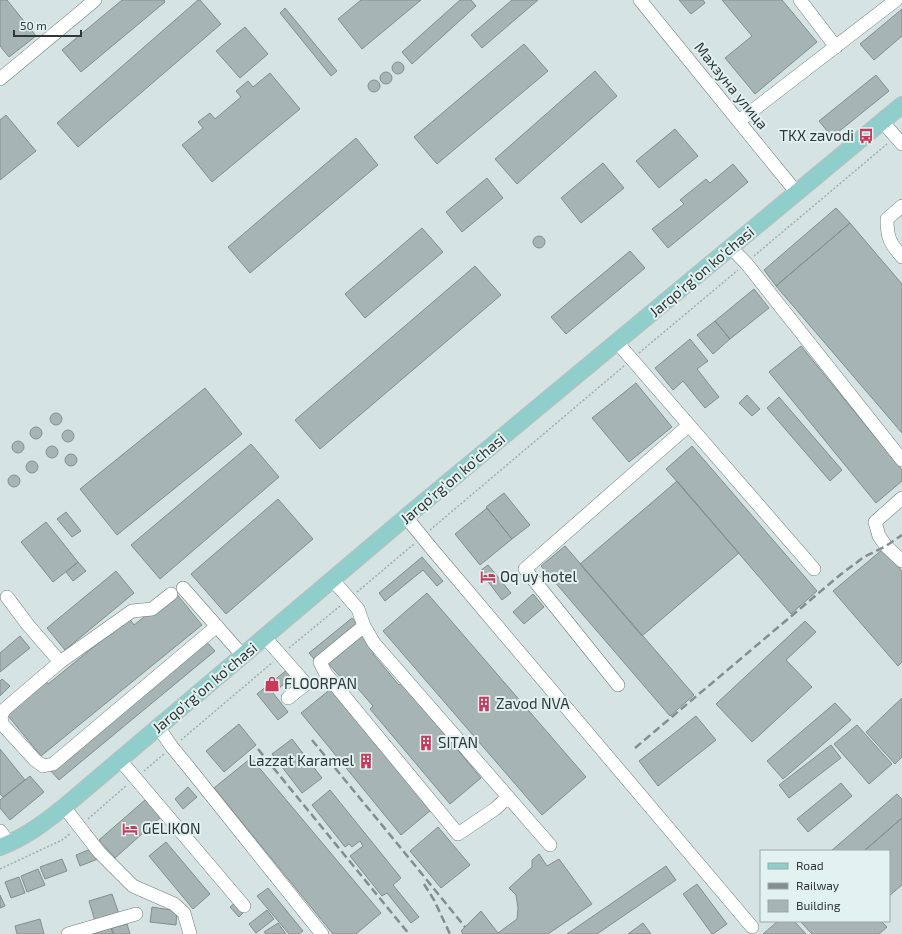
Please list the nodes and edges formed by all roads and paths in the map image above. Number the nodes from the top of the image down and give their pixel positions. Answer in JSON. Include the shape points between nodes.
{"nodes":[{"id":1,"x":95,"y":0,"type":"edge"},
{"id":2,"x":640,"y":0,"type":"edge"},
{"id":3,"x":800,"y":0,"type":"edge"},
{"id":4,"x":896,"y":0,"type":"edge"},
{"id":5,"x":836,"y":47,"type":"junction"},
{"id":6,"x":0,"y":79,"type":"edge"},
{"id":7,"x":902,"y":105,"type":"edge"},
{"id":8,"x":902,"y":116,"type":"edge"},
{"id":9,"x":739,"y":121,"type":"junction"},
{"id":10,"x":895,"y":136,"type":"edge"},
{"id":11,"x":800,"y":196,"type":"junction"},
{"id":12,"x":902,"y":206,"type":"edge"},
{"id":13,"x":902,"y":257,"type":"edge"},
{"id":14,"x":742,"y":258,"type":"junction"},
{"id":15,"x":627,"y":354,"type":"junction"},
{"id":16,"x":689,"y":425,"type":"junction"},
{"id":17,"x":902,"y":460,"type":"edge"},
{"id":18,"x":902,"y":498,"type":"edge"},
{"id":19,"x":409,"y":520,"type":"junction"},
{"id":20,"x":422,"y":537,"type":"junction"},
{"id":21,"x":902,"y":561,"type":"edge"},
{"id":22,"x":814,"y":569,"type":"dead end"},
{"id":23,"x":338,"y":586,"type":"junction"},
{"id":24,"x":7,"y":597,"type":"dead end"},
{"id":25,"x":349,"y":598,"type":"junction"},
{"id":26,"x":217,"y":626,"type":"junction"},
{"id":27,"x":364,"y":626,"type":"junction"},
{"id":28,"x":276,"y":649,"type":"junction"},
{"id":29,"x":243,"y":656,"type":"junction"},
{"id":30,"x":60,"y":662,"type":"junction"},
{"id":31,"x":618,"y":685,"type":"dead end"},
{"id":32,"x":288,"y":698,"type":"dead end"},
{"id":33,"x":168,"y":741,"type":"junction"},
{"id":34,"x":127,"y":768,"type":"junction"},
{"id":35,"x":508,"y":797,"type":"junction"},
{"id":36,"x":67,"y":810,"type":"junction"},
{"id":37,"x":79,"y":826,"type":"junction"},
{"id":38,"x":2,"y":844,"type":"edge"},
{"id":39,"x":550,"y":845,"type":"dead end"},
{"id":40,"x":0,"y":869,"type":"edge"},
{"id":41,"x":244,"y":906,"type":"dead end"},
{"id":42,"x":136,"y":914,"type":"dead end"},
{"id":43,"x":752,"y":927,"type":"dead end"},
{"id":44,"x":68,"y":934,"type":"edge"},
{"id":45,"x":190,"y":934,"type":"edge"},
{"id":46,"x":322,"y":934,"type":"edge"}],
"edges":[{"from":1,"to":6,"type":"street"},
{"from":2,"to":9,"type":"street","name":"Махзуна улица"},
{"from":3,"to":5,"type":"street"},
{"from":4,"to":5,"type":"street"},
{"from":5,"to":9,"type":"street"},
{"from":7,"to":11,"type":"main road","name":"Jarqo'rg'on ko'chasi"},
{"from":8,"to":10,"type":"main road","name":"Jarqo'rg'on ko'chasi"},
{"from":9,"to":11,"type":"street","name":"Махзуна улица"},
{"from":10,"to":11,"type":"main road","name":"Jarqo'rg'on ko'chasi"},
{"from":10,"to":14,"type":"path"},
{"from":11,"to":14,"type":"main road","name":"Jarqo'rg'on ko'chasi"},
{"from":11,"to":19,"type":"main road","name":"Jarqo'rg'on ko'chasi"},
{"from":12,"to":13,"type":"street","via":[[888,219],[887,232],[892,246]]},
{"from":14,"to":15,"type":"main road","name":"Jarqo'rg'on ko'chasi"},
{"from":14,"to":15,"type":"path"},
{"from":14,"to":17,"type":"street"},
{"from":15,"to":16,"type":"street"},
{"from":15,"to":19,"type":"main road","name":"Jarqo'rg'on ko'chasi"},
{"from":15,"to":20,"type":"path"},
{"from":16,"to":22,"type":"street"},
{"from":16,"to":31,"type":"street","via":[[525,569]]},
{"from":18,"to":21,"type":"street","via":[[875,522],[886,546]]},
{"from":19,"to":20,"type":"street"},
{"from":19,"to":23,"type":"main road","name":"Jarqo'rg'on ko'chasi"},
{"from":19,"to":29,"type":"main road","name":"Jarqo'rg'on ko'chasi"},
{"from":20,"to":25,"type":"path"},
{"from":20,"to":43,"type":"street"},
{"from":23,"to":25,"type":"street"},
{"from":23,"to":28,"type":"main road","name":"Jarqo'rg'on ko'chasi"},
{"from":24,"to":30,"type":"street"},
{"from":25,"to":27,"type":"street","via":[[358,609]]},
{"from":25,"to":28,"type":"path"},
{"from":26,"to":29,"type":"street"},
{"from":26,"to":30,"type":"street","via":[[177,591],[152,609],[132,611]]},
{"from":26,"to":30,"type":"street","via":[[53,764],[43,766],[2,724],[1,716],[5,709]]},
{"from":27,"to":35,"type":"street","via":[[374,643]]},
{"from":27,"to":35,"type":"street","via":[[320,662],[326,674],[458,834],[496,809]]},
{"from":28,"to":32,"type":"street","via":[[306,684]]},
{"from":28,"to":33,"type":"main road","name":"Jarqo'rg'on ko'chasi"},
{"from":28,"to":33,"type":"path"},
{"from":29,"to":34,"type":"main road","name":"Jarqo'rg'on ko'chasi"},
{"from":33,"to":34,"type":"main road","name":"Jarqo'rg'on ko'chasi"},
{"from":33,"to":34,"type":"path"},
{"from":33,"to":46,"type":"street"},
{"from":34,"to":36,"type":"main road","name":"Jarqo'rg'on ko'chasi"},
{"from":34,"to":37,"type":"path"},
{"from":34,"to":41,"type":"street"},
{"from":35,"to":39,"type":"street"},
{"from":36,"to":37,"type":"street"},
{"from":36,"to":38,"type":"main road","name":"Jarqo'rg'on ko'chasi","via":[[38,828]]},
{"from":37,"to":40,"type":"path","via":[[62,840]]},
{"from":37,"to":45,"type":"street","via":[[99,852],[133,886],[174,904],[184,913]]},
{"from":42,"to":44,"type":"street"}]}
